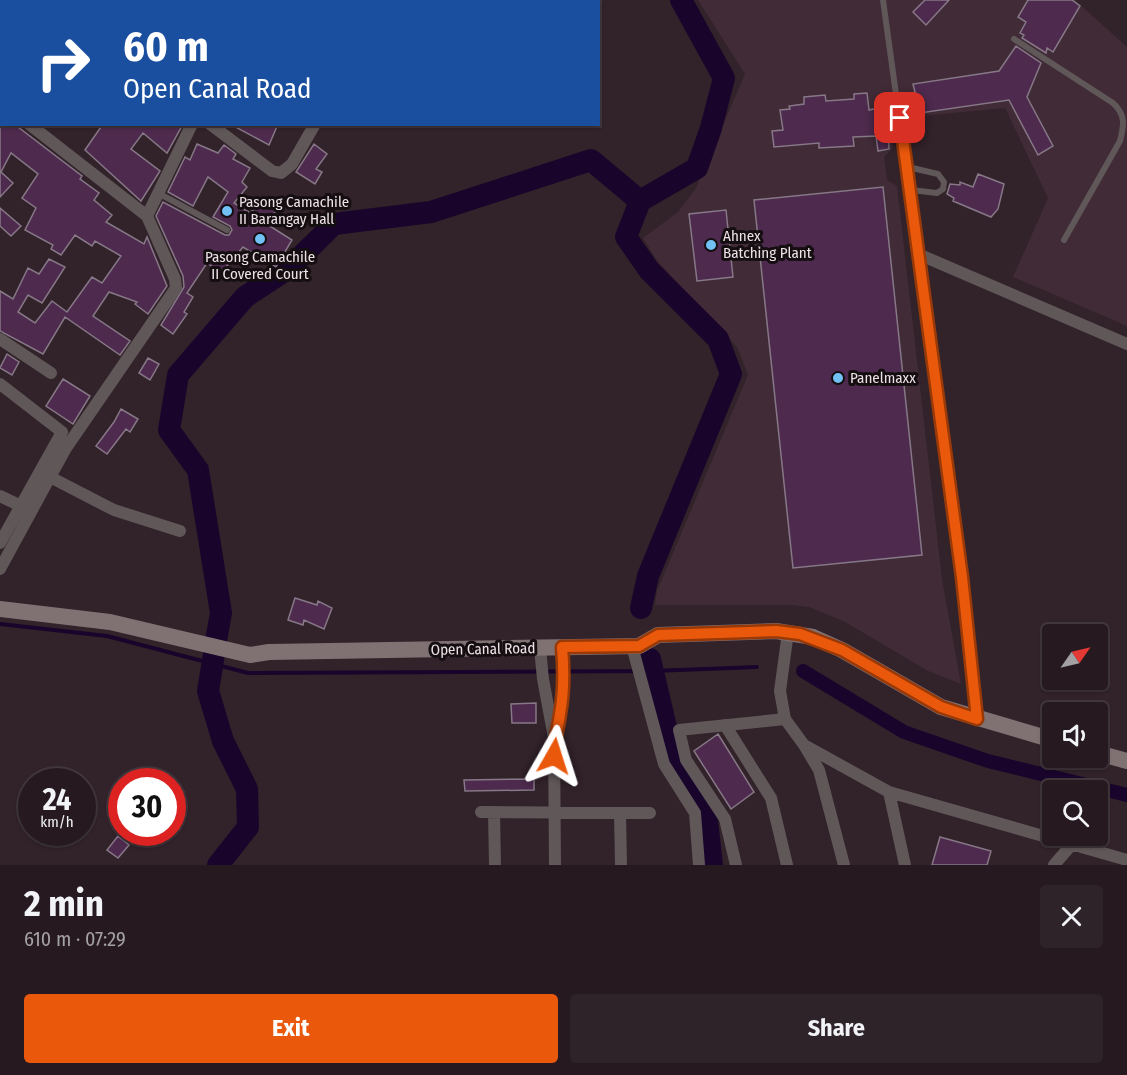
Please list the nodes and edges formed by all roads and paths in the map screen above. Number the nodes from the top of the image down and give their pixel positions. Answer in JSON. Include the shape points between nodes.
{"nodes":[{"id":1,"x":883,"y":0,"type":"edge"},
{"id":2,"x":1014,"y":39,"type":"dead end"},
{"id":3,"x":32,"y":126,"type":"edge"},
{"id":4,"x":191,"y":126,"type":"edge"},
{"id":5,"x":213,"y":126,"type":"edge"},
{"id":6,"x":314,"y":126,"type":"edge"},
{"id":7,"x":908,"y":167,"type":"junction"},
{"id":8,"x":911,"y":190,"type":"junction"},
{"id":9,"x":158,"y":194,"type":"junction"},
{"id":10,"x":147,"y":216,"type":"junction"},
{"id":11,"x":227,"y":230,"type":"dead end"},
{"id":12,"x":1064,"y":240,"type":"dead end"},
{"id":13,"x":918,"y":254,"type":"junction"},
{"id":14,"x":0,"y":339,"type":"edge"},
{"id":15,"x":1127,"y":345,"type":"edge"},
{"id":16,"x":51,"y":373,"type":"dead end"},
{"id":17,"x":0,"y":384,"type":"edge"},
{"id":18,"x":50,"y":477,"type":"junction"},
{"id":19,"x":0,"y":496,"type":"edge"},
{"id":20,"x":21,"y":506,"type":"junction"},
{"id":21,"x":180,"y":531,"type":"dead end"},
{"id":22,"x":0,"y":543,"type":"edge"},
{"id":23,"x":0,"y":569,"type":"edge"},
{"id":24,"x":0,"y":609,"type":"edge"},
{"id":25,"x":788,"y":632,"type":"junction"},
{"id":26,"x":632,"y":646,"type":"junction"},
{"id":27,"x":562,"y":647,"type":"junction"},
{"id":28,"x":540,"y":648,"type":"junction"},
{"id":29,"x":546,"y":700,"type":"junction"},
{"id":30,"x":562,"y":700,"type":"junction"},
{"id":31,"x":784,"y":719,"type":"junction"},
{"id":32,"x":977,"y":719,"type":"junction"},
{"id":33,"x":725,"y":725,"type":"junction"},
{"id":34,"x":1042,"y":737,"type":"edge"},
{"id":35,"x":554,"y":738,"type":"junction"},
{"id":36,"x":804,"y":745,"type":"junction"},
{"id":37,"x":1108,"y":756,"type":"edge"},
{"id":38,"x":1127,"y":761,"type":"edge"},
{"id":39,"x":889,"y":792,"type":"junction"},
{"id":40,"x":481,"y":812,"type":"dead end"},
{"id":41,"x":495,"y":812,"type":"junction"},
{"id":42,"x":554,"y":812,"type":"junction"},
{"id":43,"x":620,"y":813,"type":"junction"},
{"id":44,"x":650,"y":813,"type":"dead end"},
{"id":45,"x":1042,"y":835,"type":"edge"},
{"id":46,"x":1070,"y":846,"type":"edge"},
{"id":47,"x":1082,"y":846,"type":"edge"},
{"id":48,"x":1127,"y":860,"type":"edge"},
{"id":49,"x":495,"y":865,"type":"edge"},
{"id":50,"x":555,"y":865,"type":"edge"},
{"id":51,"x":621,"y":865,"type":"edge"},
{"id":52,"x":699,"y":865,"type":"edge"},
{"id":53,"x":736,"y":865,"type":"edge"},
{"id":54,"x":787,"y":865,"type":"edge"},
{"id":55,"x":844,"y":865,"type":"edge"},
{"id":56,"x":904,"y":865,"type":"edge"},
{"id":57,"x":1054,"y":865,"type":"edge"}],
"edges":[{"from":1,"to":7,"type":"lane"},
{"from":2,"to":12,"type":"lane","via":[[1113,103],[1123,116],[1120,141]]},
{"from":3,"to":10,"type":"street"},
{"from":4,"to":9,"type":"street"},
{"from":5,"to":6,"type":"street","via":[[272,171],[280,172],[292,164]]},
{"from":7,"to":8,"type":"lane"},
{"from":7,"to":8,"type":"lane","via":[[938,174],[944,182],[937,193]]},
{"from":8,"to":13,"type":"lane"},
{"from":9,"to":10,"type":"street"},
{"from":9,"to":11,"type":"lane"},
{"from":10,"to":18,"type":"street","via":[[172,268],[176,288],[66,447]]},
{"from":13,"to":15,"type":"street"},
{"from":13,"to":32,"type":"street"},
{"from":14,"to":16,"type":"street"},
{"from":17,"to":20,"type":"street","via":[[62,432]]},
{"from":18,"to":21,"type":"street","via":[[114,510]]},
{"from":18,"to":23,"type":"street"},
{"from":19,"to":20,"type":"street"},
{"from":20,"to":22,"type":"street"},
{"from":24,"to":28,"type":"main road","name":"Open Canal Road","via":[[122,624],[250,655]]},
{"from":25,"to":26,"type":"main road","name":"Open Canal Road","via":[[658,635]]},
{"from":25,"to":31,"type":"street","via":[[780,691]]},
{"from":25,"to":32,"type":"main road","name":"Open Canal Road","via":[[827,643],[941,707]]},
{"from":26,"to":27,"type":"main road","name":"Open Canal Road"},
{"from":26,"to":52,"type":"street","via":[[664,764],[695,813]]},
{"from":27,"to":28,"type":"main road","name":"Open Canal Road"},
{"from":27,"to":30,"type":"street"},
{"from":28,"to":29,"type":"street"},
{"from":29,"to":30,"type":"lane"},
{"from":29,"to":35,"type":"street"},
{"from":30,"to":35,"type":"street"},
{"from":31,"to":33,"type":"street"},
{"from":31,"to":36,"type":"street"},
{"from":32,"to":34,"type":"main road","name":"Open Canal Road"},
{"from":33,"to":53,"type":"street","via":[[679,730],[686,760],[725,819]]},
{"from":33,"to":54,"type":"street","via":[[771,798]]},
{"from":35,"to":42,"type":"street"},
{"from":36,"to":39,"type":"street"},
{"from":36,"to":55,"type":"street","via":[[819,770]]},
{"from":37,"to":38,"type":"main road"},
{"from":39,"to":45,"type":"street"},
{"from":39,"to":56,"type":"street"},
{"from":40,"to":41,"type":"street"},
{"from":41,"to":42,"type":"street"},
{"from":41,"to":49,"type":"street"},
{"from":42,"to":43,"type":"street"},
{"from":42,"to":50,"type":"street"},
{"from":43,"to":44,"type":"street"},
{"from":43,"to":51,"type":"street"},
{"from":46,"to":57,"type":"street"},
{"from":47,"to":48,"type":"street"}]}
